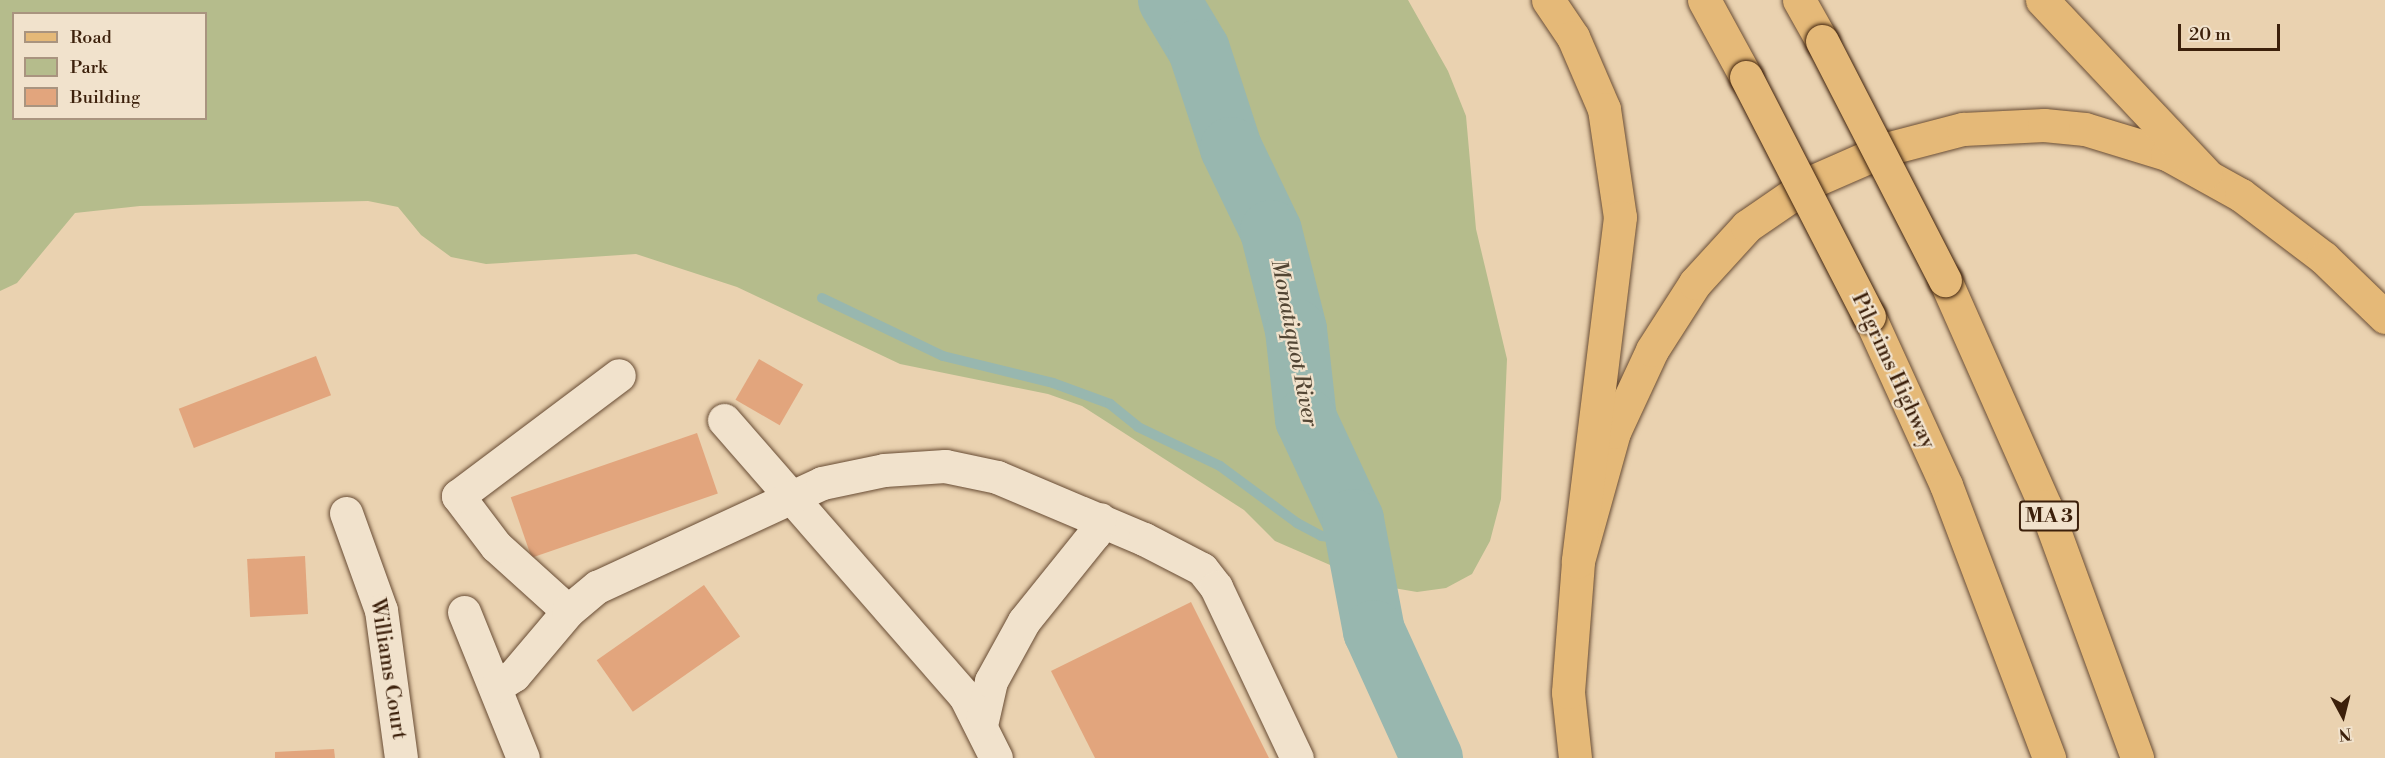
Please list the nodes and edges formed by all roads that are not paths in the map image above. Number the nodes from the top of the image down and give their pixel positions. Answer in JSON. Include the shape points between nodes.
{"nodes":[{"id":1,"x":1548,"y":0,"type":"edge"},
{"id":2,"x":1704,"y":0,"type":"edge"},
{"id":3,"x":1799,"y":0,"type":"edge"},
{"id":4,"x":2042,"y":0,"type":"edge"},
{"id":5,"x":2205,"y":173,"type":"junction"},
{"id":6,"x":2284,"y":224,"type":"junction"},
{"id":7,"x":2385,"y":286,"type":"edge"},
{"id":8,"x":2385,"y":318,"type":"edge"},
{"id":9,"x":620,"y":375,"type":"dead end"},
{"id":10,"x":724,"y":420,"type":"dead end"},
{"id":11,"x":793,"y":494,"type":"junction"},
{"id":12,"x":346,"y":513,"type":"dead end"},
{"id":13,"x":1100,"y":519,"type":"junction"},
{"id":14,"x":1578,"y":561,"type":"junction"},
{"id":15,"x":568,"y":611,"type":"junction"},
{"id":16,"x":464,"y":612,"type":"dead end"},
{"id":17,"x":497,"y":686,"type":"junction"},
{"id":18,"x":1568,"y":692,"type":"junction"},
{"id":19,"x":981,"y":725,"type":"junction"},
{"id":20,"x":401,"y":758,"type":"edge"},
{"id":21,"x":523,"y":758,"type":"edge"},
{"id":22,"x":996,"y":758,"type":"edge"},
{"id":23,"x":1297,"y":758,"type":"edge"},
{"id":24,"x":1565,"y":758,"type":"edge"},
{"id":25,"x":1575,"y":758,"type":"edge"},
{"id":26,"x":2049,"y":758,"type":"edge"},
{"id":27,"x":2137,"y":758,"type":"edge"}],
"edges":[{"from":1,"to":14,"type":"main road","via":[[1573,37],[1604,109],[1620,207],[1616,274]]},
{"from":2,"to":26,"type":"main road","name":"Pilgrims Highway","bridge":true,"via":[[1869,316],[1946,485]]},
{"from":3,"to":27,"type":"main road","number":"MA 3","bridge":true,"via":[[1945,280],[2045,506]]},
{"from":4,"to":5,"type":"main road"},
{"from":5,"to":6,"type":"main road"},
{"from":5,"to":14,"type":"main road","via":[[2167,154],[2095,132],[2005,125],[1962,129],[1886,149],[1845,165],[1778,202],[1747,226],[1695,284],[1652,350],[1610,442]]},
{"from":6,"to":7,"type":"main road"},
{"from":6,"to":8,"type":"main road"},
{"from":9,"to":15,"type":"street","via":[[458,496],[496,546]]},
{"from":10,"to":11,"type":"street"},
{"from":11,"to":13,"type":"street","via":[[853,475],[945,466],[997,477]]},
{"from":11,"to":15,"type":"street","via":[[597,587]]},
{"from":11,"to":19,"type":"street","via":[[965,696]]},
{"from":12,"to":20,"type":"street","name":"Williams Court","via":[[381,610]]},
{"from":13,"to":19,"type":"street","via":[[1094,534],[1024,621],[991,681]]},
{"from":13,"to":23,"type":"street","via":[[1190,562],[1210,577]]},
{"from":14,"to":18,"type":"main road"},
{"from":15,"to":17,"type":"street","via":[[514,675]]},
{"from":16,"to":17,"type":"street"},
{"from":17,"to":21,"type":"street"},
{"from":18,"to":24,"type":"main road"},
{"from":18,"to":25,"type":"main road"},
{"from":19,"to":22,"type":"street"}]}
